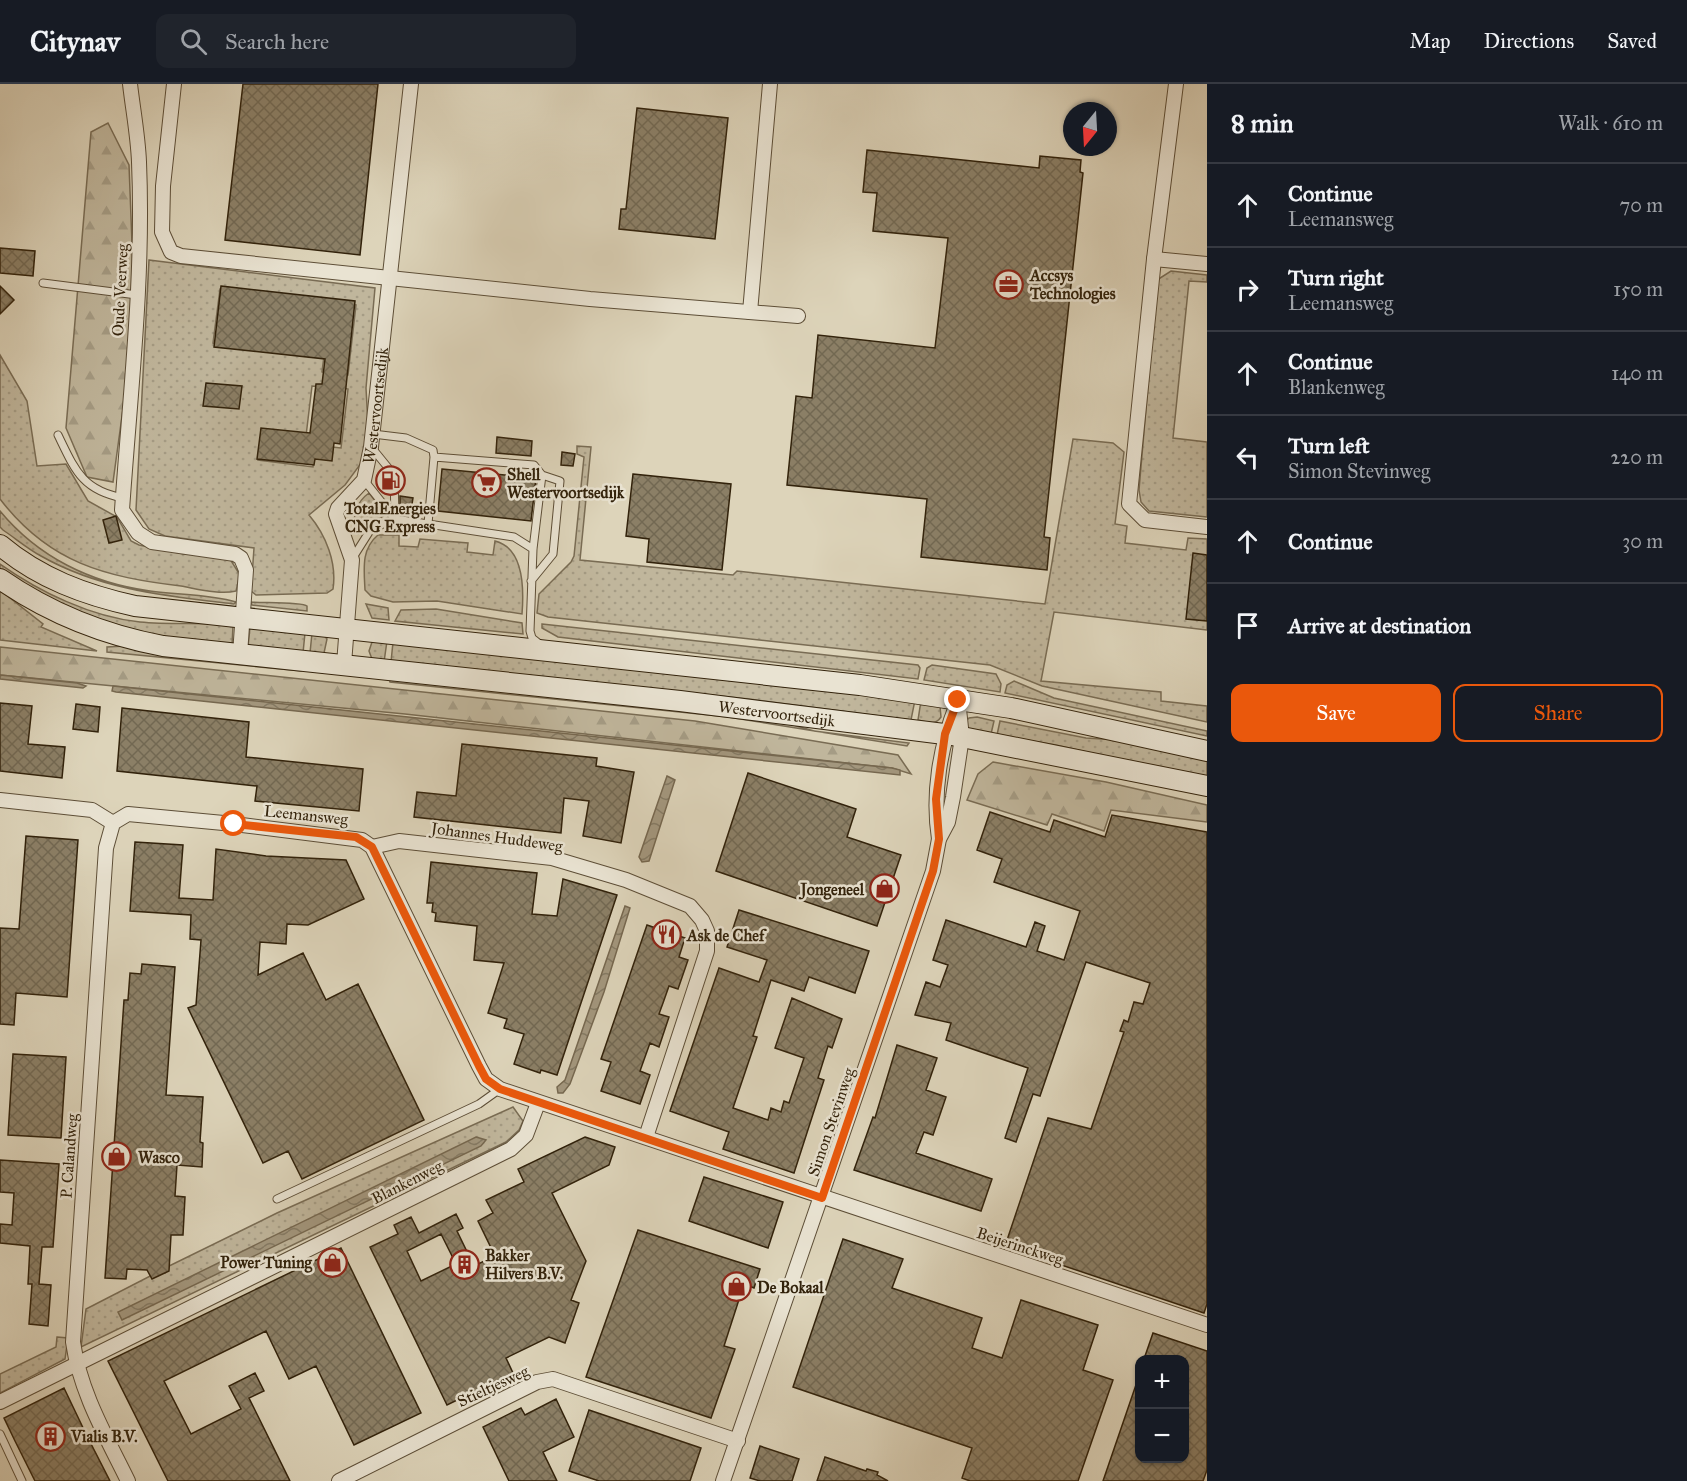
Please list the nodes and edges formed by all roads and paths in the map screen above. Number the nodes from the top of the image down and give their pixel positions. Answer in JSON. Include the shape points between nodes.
{"nodes":[{"id":1,"x":130,"y":84,"type":"edge"},
{"id":2,"x":174,"y":84,"type":"edge"},
{"id":3,"x":411,"y":84,"type":"edge"},
{"id":4,"x":770,"y":84,"type":"edge"},
{"id":5,"x":1176,"y":84,"type":"edge"},
{"id":6,"x":1154,"y":259,"type":"junction"},
{"id":7,"x":1207,"y":264,"type":"edge"},
{"id":8,"x":391,"y":277,"type":"junction"},
{"id":9,"x":43,"y":283,"type":"dead end"},
{"id":10,"x":137,"y":295,"type":"junction"},
{"id":11,"x":750,"y":312,"type":"junction"},
{"id":12,"x":798,"y":316,"type":"dead end"},
{"id":13,"x":58,"y":435,"type":"dead end"},
{"id":14,"x":372,"y":440,"type":"junction"},
{"id":15,"x":434,"y":457,"type":"junction"},
{"id":16,"x":542,"y":475,"type":"junction"},
{"id":17,"x":364,"y":480,"type":"junction"},
{"id":18,"x":123,"y":498,"type":"junction"},
{"id":19,"x":395,"y":519,"type":"junction"},
{"id":20,"x":428,"y":524,"type":"junction"},
{"id":21,"x":1207,"y":527,"type":"edge"},
{"id":22,"x":0,"y":545,"type":"edge"},
{"id":23,"x":533,"y":549,"type":"junction"},
{"id":24,"x":352,"y":560,"type":"junction"},
{"id":25,"x":0,"y":579,"type":"edge"},
{"id":26,"x":531,"y":582,"type":"junction"},
{"id":27,"x":242,"y":619,"type":"junction"},
{"id":28,"x":347,"y":630,"type":"junction"},
{"id":29,"x":549,"y":651,"type":"junction"},
{"id":30,"x":240,"y":654,"type":"junction"},
{"id":31,"x":344,"y":664,"type":"junction"},
{"id":32,"x":958,"y":700,"type":"junction"},
{"id":33,"x":953,"y":736,"type":"junction"},
{"id":34,"x":1207,"y":751,"type":"edge"},
{"id":35,"x":1207,"y":786,"type":"edge"},
{"id":36,"x":0,"y":801,"type":"edge"},
{"id":37,"x":113,"y":823,"type":"junction"},
{"id":38,"x":939,"y":839,"type":"junction"},
{"id":39,"x":372,"y":847,"type":"junction"},
{"id":40,"x":500,"y":1089,"type":"junction"},
{"id":41,"x":538,"y":1103,"type":"junction"},
{"id":42,"x":646,"y":1137,"type":"junction"},
{"id":43,"x":277,"y":1198,"type":"dead end"},
{"id":44,"x":822,"y":1198,"type":"junction"},
{"id":45,"x":1207,"y":1325,"type":"edge"},
{"id":46,"x":76,"y":1366,"type":"junction"},
{"id":47,"x":0,"y":1402,"type":"edge"},
{"id":48,"x":0,"y":1434,"type":"edge"},
{"id":49,"x":738,"y":1441,"type":"junction"},
{"id":50,"x":22,"y":1481,"type":"edge"},
{"id":51,"x":128,"y":1481,"type":"edge"},
{"id":52,"x":339,"y":1481,"type":"edge"},
{"id":53,"x":723,"y":1481,"type":"edge"}],
"edges":[{"from":1,"to":10,"type":"street","name":"Oude Veerweg","via":[[139,159]]},
{"from":2,"to":8,"type":"street","via":[[162,232],[171,252]]},
{"from":3,"to":8,"type":"street","name":"Westervoortsedijk"},
{"from":4,"to":11,"type":"street"},
{"from":5,"to":6,"type":"street"},
{"from":6,"to":7,"type":"street"},
{"from":6,"to":21,"type":"street","via":[[1129,504],[1145,520]]},
{"from":8,"to":11,"type":"street","via":[[590,300]]},
{"from":8,"to":14,"type":"street","name":"Westervoortsedijk"},
{"from":9,"to":10,"type":"lane"},
{"from":10,"to":18,"type":"street","name":"Oude Veerweg"},
{"from":11,"to":12,"type":"street"},
{"from":13,"to":18,"type":"lane","via":[[84,482],[104,494]]},
{"from":14,"to":15,"type":"lane","via":[[406,438],[425,444],[433,450]]},
{"from":14,"to":17,"type":"street","name":"Westervoortsedijk"},
{"from":14,"to":19,"type":"lane","via":[[394,475]]},
{"from":15,"to":16,"type":"lane","via":[[534,465]]},
{"from":15,"to":20,"type":"lane"},
{"from":16,"to":23,"type":"lane"},
{"from":16,"to":26,"type":"lane","via":[[560,481],[553,554]]},
{"from":17,"to":19,"type":"lane"},
{"from":17,"to":24,"type":"street","name":"Westervoortsedijk","via":[[336,514]]},
{"from":18,"to":27,"type":"street","name":"Oude Veerweg","via":[[122,510],[129,523],[152,542],[241,558],[246,570]]},
{"from":19,"to":20,"type":"lane"},
{"from":19,"to":24,"type":"lane","via":[[371,530]]},
{"from":20,"to":23,"type":"lane","via":[[514,537]]},
{"from":22,"to":27,"type":"main road","via":[[49,577],[106,600]]},
{"from":23,"to":26,"type":"lane"},
{"from":24,"to":28,"type":"street","name":"Westervoortsedijk"},
{"from":25,"to":30,"type":"main road","name":"Westervoortsedijk","via":[[62,615],[111,634],[163,646]]},
{"from":26,"to":29,"type":"lane","via":[[530,631],[532,638]]},
{"from":27,"to":28,"type":"main road"},
{"from":27,"to":30,"type":"street","name":"Oude Veerweg"},
{"from":28,"to":29,"type":"main road"},
{"from":28,"to":31,"type":"street","name":"Westervoortsedijk"},
{"from":29,"to":32,"type":"main road","via":[[860,685]]},
{"from":30,"to":31,"type":"main road","name":"Westervoortsedijk"},
{"from":31,"to":33,"type":"main road","name":"Westervoortsedijk","via":[[680,700]]},
{"from":32,"to":33,"type":"street"},
{"from":32,"to":34,"type":"main road"},
{"from":33,"to":35,"type":"main road","name":"Westervoortsedijk"},
{"from":33,"to":38,"type":"street","name":"Simon Stevinweg","via":[[948,822]]},
{"from":33,"to":38,"type":"street","name":"Simon Stevinweg","via":[[941,762],[936,799]]},
{"from":36,"to":37,"type":"street","via":[[92,810]]},
{"from":37,"to":39,"type":"street","name":"Leemansweg","via":[[128,814],[144,814],[356,837]]},
{"from":37,"to":46,"type":"street","name":"P. Calandweg","via":[[108,833],[104,883],[73,1342]]},
{"from":38,"to":44,"type":"street","name":"Simon Stevinweg","via":[[933,871]]},
{"from":39,"to":40,"type":"street","via":[[479,1066],[486,1079]]},
{"from":39,"to":42,"type":"street","name":"Johannes Huddeweg","via":[[399,841],[552,858],[626,880],[690,906],[707,931],[707,951]]},
{"from":40,"to":41,"type":"street"},
{"from":40,"to":43,"type":"lane","via":[[479,1104]]},
{"from":41,"to":42,"type":"street"},
{"from":41,"to":46,"type":"street","name":"Blankenweg","via":[[526,1135],[510,1149]]},
{"from":42,"to":44,"type":"street"},
{"from":44,"to":45,"type":"street","name":"Beijerinckweg"},
{"from":44,"to":49,"type":"street","name":"Simon Stevinweg"},
{"from":46,"to":47,"type":"street","name":"Blankenweg"},
{"from":46,"to":51,"type":"street","name":"P. Calandweg"},
{"from":48,"to":50,"type":"lane"},
{"from":49,"to":52,"type":"street","name":"Stieltjesweg","via":[[554,1379],[537,1382]]},
{"from":49,"to":53,"type":"street","name":"Simon Stevinweg"}]}
